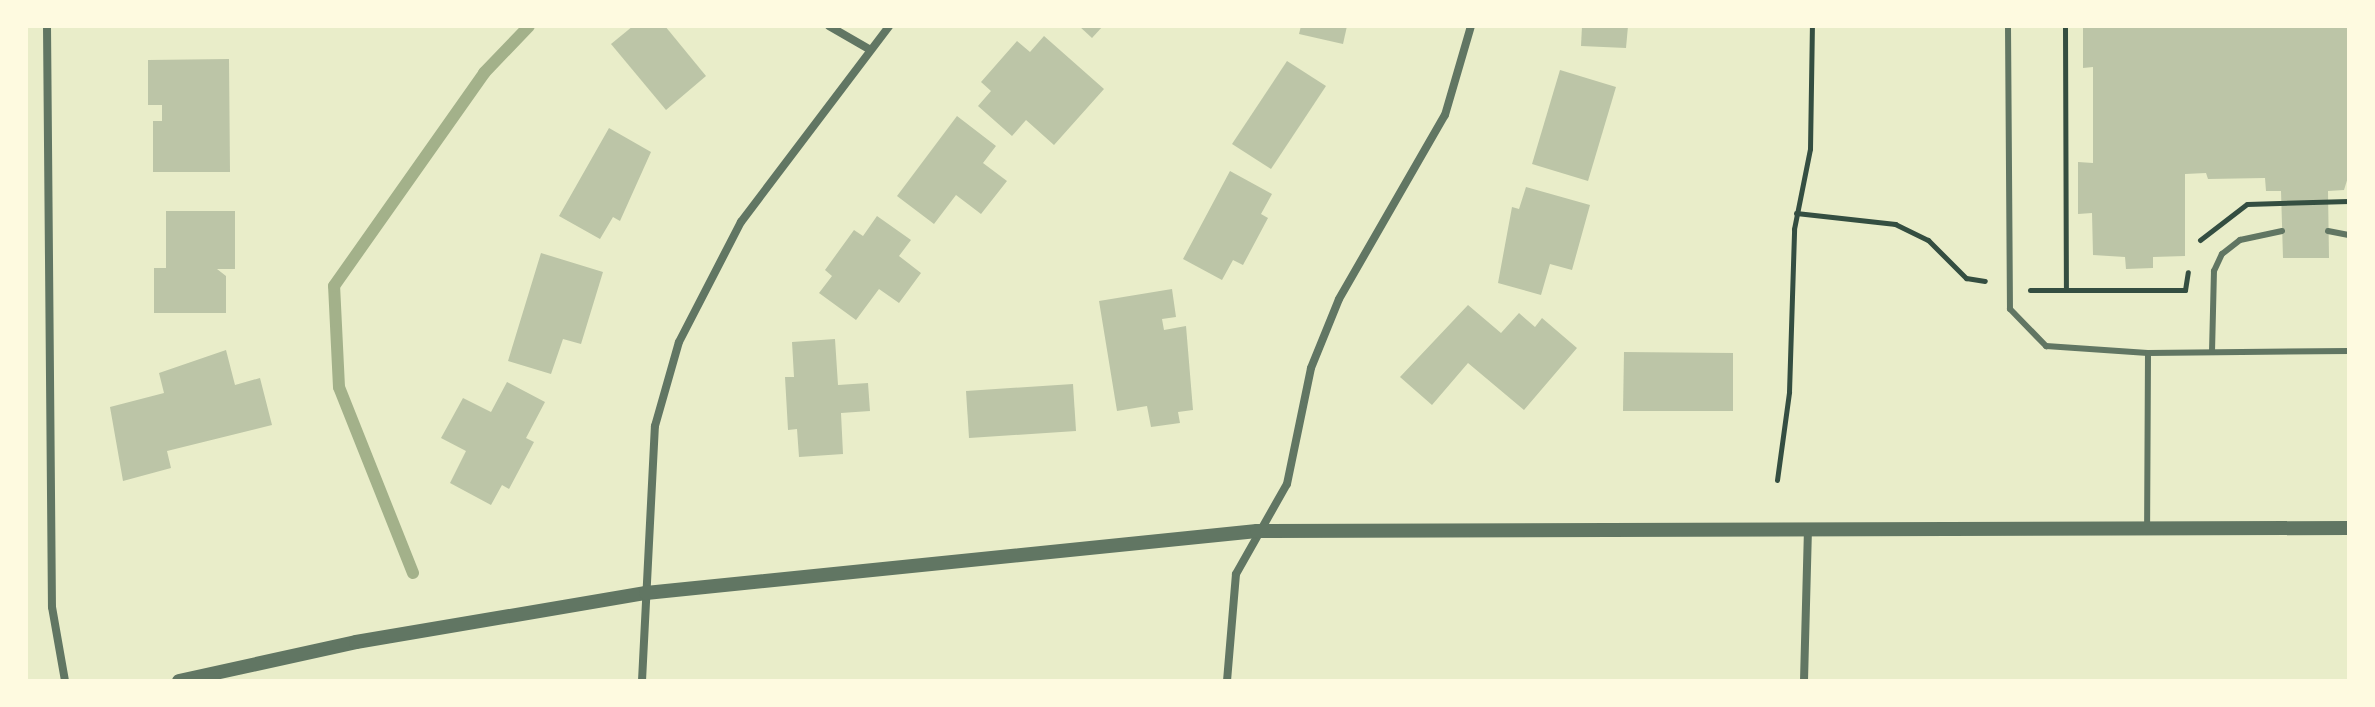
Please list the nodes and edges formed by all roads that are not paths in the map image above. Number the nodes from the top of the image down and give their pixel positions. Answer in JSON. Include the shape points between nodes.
{"nodes":[{"id":1,"x":47,"y":26,"type":"edge"},
{"id":2,"x":829,"y":26,"type":"edge"},
{"id":3,"x":889,"y":26,"type":"edge"},
{"id":4,"x":1471,"y":26,"type":"edge"},
{"id":5,"x":2008,"y":26,"type":"edge"},
{"id":6,"x":869,"y":49,"type":"junction"},
{"id":7,"x":2282,"y":231,"type":"dead end"},
{"id":8,"x":2328,"y":231,"type":"dead end"},
{"id":9,"x":2349,"y":235,"type":"edge"},
{"id":10,"x":2349,"y":351,"type":"edge"},
{"id":11,"x":2212,"y":352,"type":"junction"},
{"id":12,"x":2148,"y":353,"type":"junction"},
{"id":13,"x":2147,"y":526,"type":"junction"},
{"id":14,"x":1808,"y":527,"type":"junction"},
{"id":15,"x":2349,"y":528,"type":"edge"},
{"id":16,"x":1257,"y":531,"type":"junction"},
{"id":17,"x":646,"y":593,"type":"junction"},
{"id":18,"x":65,"y":681,"type":"edge"},
{"id":19,"x":179,"y":681,"type":"edge"},
{"id":20,"x":642,"y":681,"type":"edge"},
{"id":21,"x":1227,"y":681,"type":"edge"},
{"id":22,"x":1804,"y":681,"type":"edge"}],
"edges":[{"from":1,"to":18,"type":"street","via":[[52,607]]},
{"from":2,"to":6,"type":"street"},
{"from":3,"to":6,"type":"street"},
{"from":4,"to":16,"type":"street","via":[[1445,115],[1339,299],[1311,368],[1287,484]]},
{"from":5,"to":12,"type":"lane","via":[[2010,309],[2046,346]]},
{"from":6,"to":17,"type":"street","via":[[741,222],[679,342],[655,426]]},
{"from":7,"to":11,"type":"lane","via":[[2240,240],[2222,254],[2214,271]]},
{"from":8,"to":9,"type":"lane"},
{"from":10,"to":11,"type":"lane"},
{"from":11,"to":12,"type":"lane"},
{"from":12,"to":13,"type":"lane"},
{"from":13,"to":14,"type":"street"},
{"from":13,"to":15,"type":"street"},
{"from":14,"to":16,"type":"street"},
{"from":14,"to":22,"type":"street"},
{"from":16,"to":17,"type":"street"},
{"from":16,"to":21,"type":"street","via":[[1229,601]]},
{"from":17,"to":19,"type":"street","via":[[356,642]]},
{"from":17,"to":20,"type":"street"}]}
